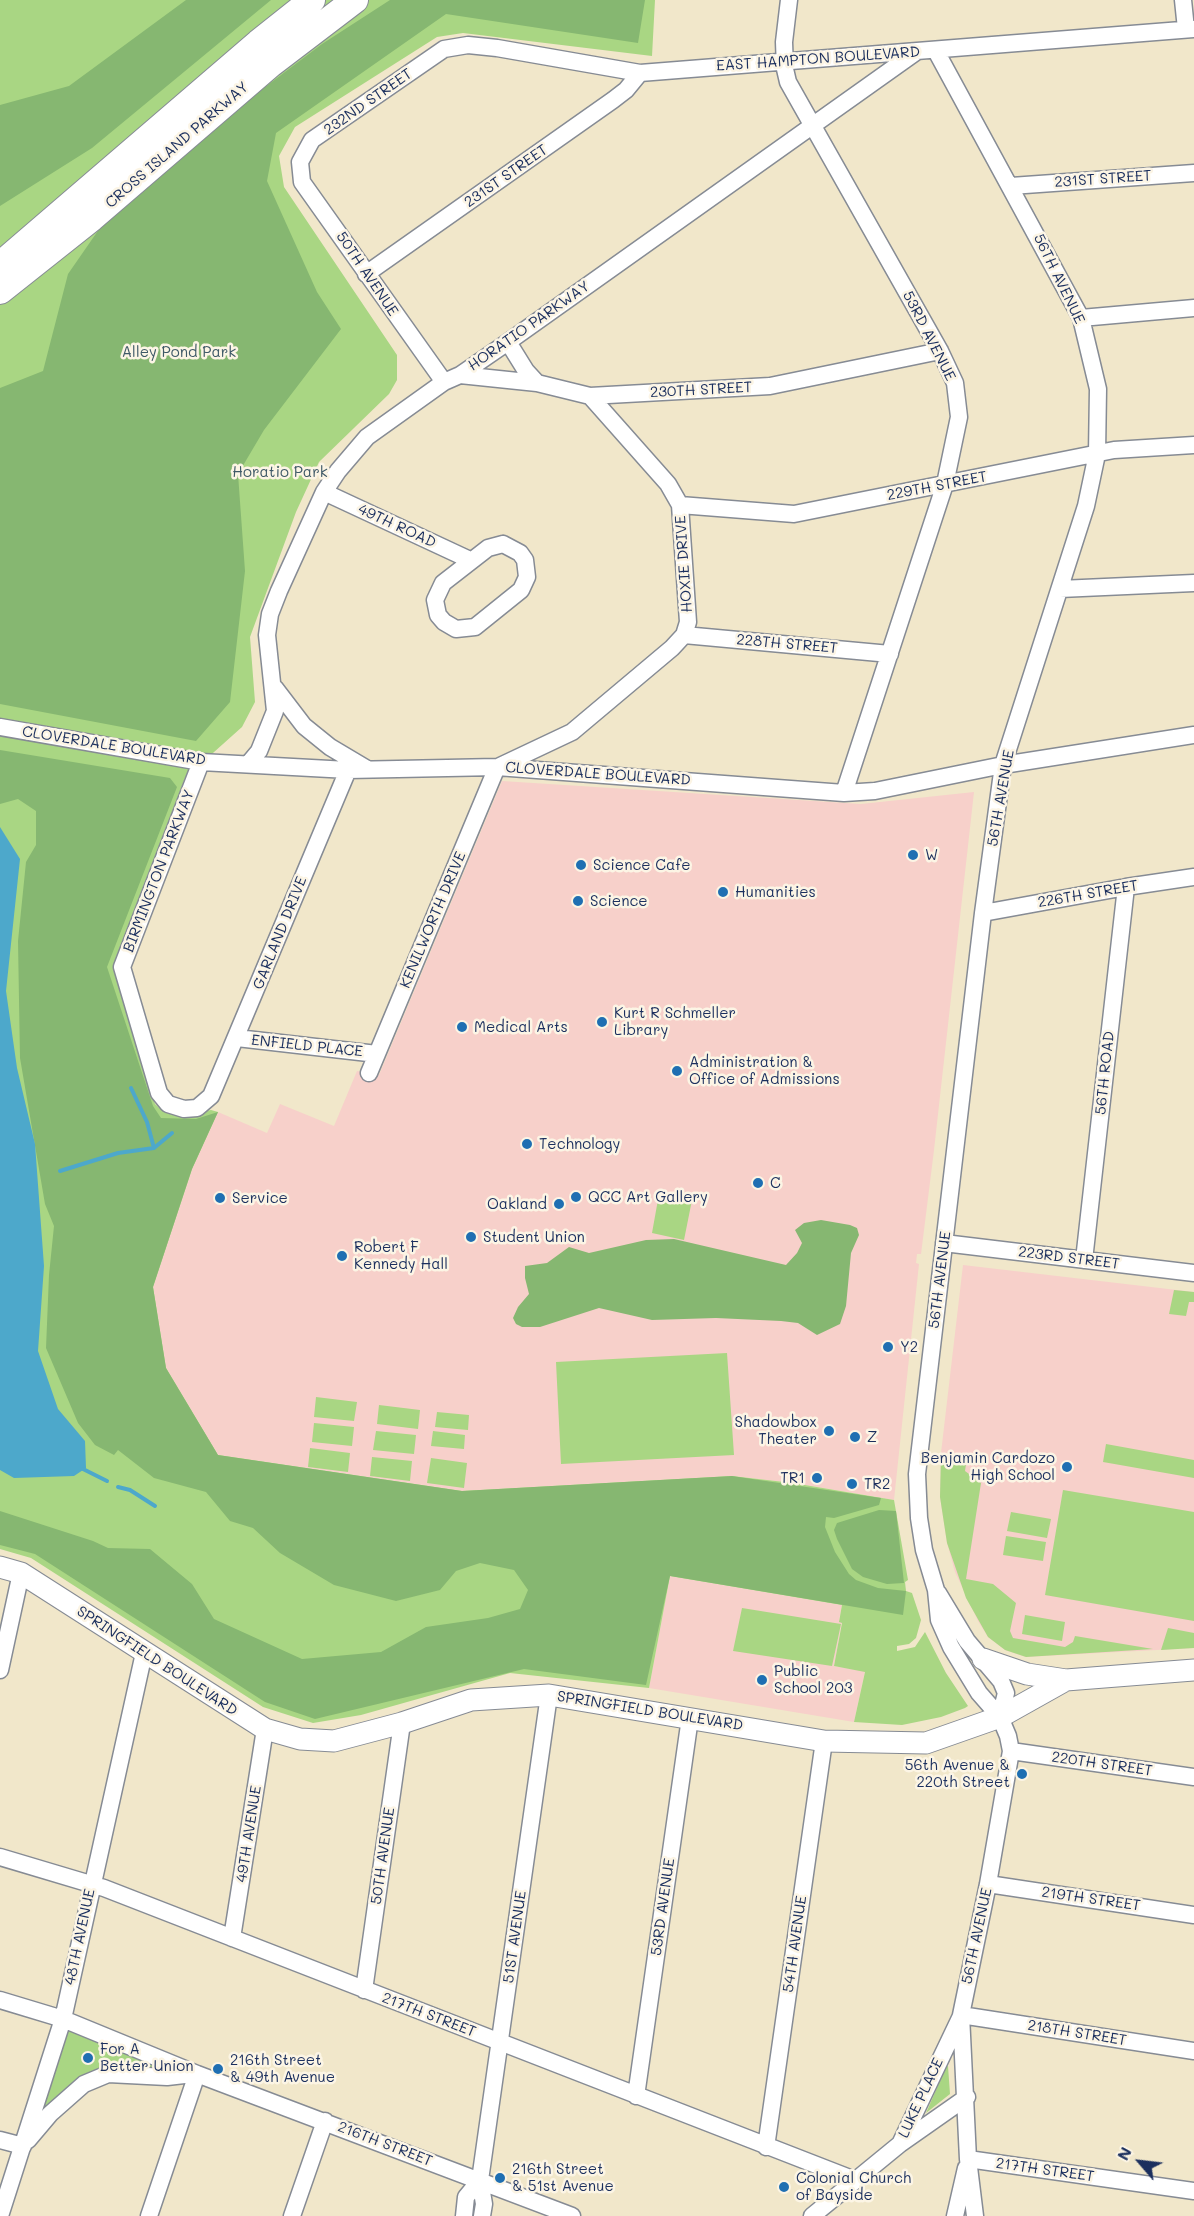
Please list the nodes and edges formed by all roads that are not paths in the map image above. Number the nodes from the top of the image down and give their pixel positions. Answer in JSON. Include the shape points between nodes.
{"nodes":[{"id":1,"x":312,"y":0,"type":"edge"},
{"id":2,"x":355,"y":0,"type":"edge"},
{"id":3,"x":789,"y":0,"type":"edge"},
{"id":4,"x":1183,"y":0,"type":"edge"},
{"id":5,"x":1190,"y":29,"type":"edge"},
{"id":6,"x":444,"y":49,"type":"joint"},
{"id":7,"x":936,"y":51,"type":"junction"},
{"id":8,"x":917,"y":52,"type":"junction"},
{"id":9,"x":784,"y":60,"type":"junction"},
{"id":10,"x":640,"y":73,"type":"junction"},
{"id":11,"x":815,"y":125,"type":"junction"},
{"id":12,"x":300,"y":162,"type":"joint"},
{"id":13,"x":1194,"y":172,"type":"edge"},
{"id":14,"x":1011,"y":186,"type":"junction"},
{"id":15,"x":92,"y":218,"type":"junction"},
{"id":16,"x":0,"y":265,"type":"edge"},
{"id":17,"x":366,"y":274,"type":"junction"},
{"id":18,"x":0,"y":291,"type":"edge"},
{"id":19,"x":0,"y":307,"type":"edge"},
{"id":20,"x":1194,"y":308,"type":"edge"},
{"id":21,"x":1081,"y":318,"type":"junction"},
{"id":22,"x":508,"y":342,"type":"junction"},
{"id":23,"x":940,"y":351,"type":"junction"},
{"id":24,"x":460,"y":375,"type":"junction"},
{"id":25,"x":444,"y":382,"type":"junction"},
{"id":26,"x":537,"y":383,"type":"junction"},
{"id":27,"x":590,"y":396,"type":"junction"},
{"id":28,"x":1194,"y":445,"type":"edge"},
{"id":29,"x":1097,"y":454,"type":"junction"},
{"id":30,"x":945,"y":484,"type":"junction"},
{"id":31,"x":324,"y":492,"type":"junction"},
{"id":32,"x":680,"y":504,"type":"junction"},
{"id":33,"x":470,"y":560,"type":"junction"},
{"id":34,"x":1194,"y":583,"type":"edge"},
{"id":35,"x":1060,"y":589,"type":"junction"},
{"id":36,"x":684,"y":634,"type":"junction"},
{"id":37,"x":890,"y":654,"type":"junction"},
{"id":38,"x":275,"y":688,"type":"junction"},
{"id":39,"x":0,"y":727,"type":"edge"},
{"id":40,"x":1194,"y":735,"type":"edge"},
{"id":41,"x":557,"y":741,"type":"junction"},
{"id":42,"x":201,"y":762,"type":"junction"},
{"id":43,"x":249,"y":763,"type":"junction"},
{"id":44,"x":1003,"y":765,"type":"junction"},
{"id":45,"x":497,"y":767,"type":"junction"},
{"id":46,"x":348,"y":770,"type":"junction"},
{"id":47,"x":368,"y":770,"type":"junction"},
{"id":48,"x":566,"y":771,"type":"junction"},
{"id":49,"x":844,"y":793,"type":"junction"},
{"id":50,"x":1194,"y":877,"type":"edge"},
{"id":51,"x":1126,"y":887,"type":"junction"},
{"id":52,"x":983,"y":913,"type":"junction"},
{"id":53,"x":237,"y":1038,"type":"junction"},
{"id":54,"x":377,"y":1054,"type":"junction"},
{"id":55,"x":369,"y":1073,"type":"dead end"},
{"id":56,"x":211,"y":1096,"type":"joint"},
{"id":57,"x":944,"y":1243,"type":"junction"},
{"id":58,"x":1084,"y":1260,"type":"junction"},
{"id":59,"x":1194,"y":1273,"type":"edge"},
{"id":60,"x":0,"y":1567,"type":"edge"},
{"id":61,"x":21,"y":1573,"type":"junction"},
{"id":62,"x":936,"y":1590,"type":"junction"},
{"id":63,"x":144,"y":1653,"type":"junction"},
{"id":64,"x":983,"y":1659,"type":"junction"},
{"id":65,"x":0,"y":1670,"type":"edge"},
{"id":66,"x":1194,"y":1670,"type":"edge"},
{"id":67,"x":1066,"y":1680,"type":"junction"},
{"id":68,"x":549,"y":1695,"type":"junction"},
{"id":69,"x":1000,"y":1717,"type":"junction"},
{"id":70,"x":690,"y":1718,"type":"junction"},
{"id":71,"x":402,"y":1723,"type":"junction"},
{"id":72,"x":265,"y":1729,"type":"junction"},
{"id":73,"x":824,"y":1740,"type":"junction"},
{"id":74,"x":1011,"y":1751,"type":"junction"},
{"id":75,"x":1194,"y":1777,"type":"edge"},
{"id":76,"x":0,"y":1857,"type":"edge"},
{"id":77,"x":91,"y":1883,"type":"junction"},
{"id":78,"x":988,"y":1884,"type":"junction"},
{"id":79,"x":1194,"y":1915,"type":"edge"},
{"id":80,"x":232,"y":1938,"type":"junction"},
{"id":81,"x":364,"y":1990,"type":"junction"},
{"id":82,"x":0,"y":2000,"type":"edge"},
{"id":83,"x":961,"y":2015,"type":"junction"},
{"id":84,"x":63,"y":2019,"type":"junction"},
{"id":85,"x":500,"y":2043,"type":"junction"},
{"id":86,"x":1194,"y":2051,"type":"edge"},
{"id":87,"x":197,"y":2074,"type":"junction"},
{"id":88,"x":636,"y":2096,"type":"junction"},
{"id":89,"x":967,"y":2097,"type":"junction"},
{"id":90,"x":326,"y":2121,"type":"junction"},
{"id":91,"x":0,"y":2140,"type":"edge"},
{"id":92,"x":900,"y":2144,"type":"junction"},
{"id":93,"x":23,"y":2146,"type":"junction"},
{"id":94,"x":766,"y":2146,"type":"junction"},
{"id":95,"x":968,"y":2159,"type":"junction"},
{"id":96,"x":480,"y":2180,"type":"junction"},
{"id":97,"x":855,"y":2180,"type":"junction"},
{"id":98,"x":1194,"y":2191,"type":"edge"},
{"id":99,"x":0,"y":2216,"type":"edge"},
{"id":100,"x":149,"y":2216,"type":"edge"},
{"id":101,"x":292,"y":2216,"type":"edge"},
{"id":102,"x":464,"y":2216,"type":"edge"},
{"id":103,"x":482,"y":2216,"type":"edge"},
{"id":104,"x":572,"y":2216,"type":"edge"},
{"id":105,"x":812,"y":2216,"type":"edge"},
{"id":106,"x":955,"y":2216,"type":"edge"},
{"id":107,"x":975,"y":2216,"type":"edge"}],
"edges":[{"from":1,"to":16,"type":"highway","name":"CROSS ISLAND PARKWAY"},
{"from":2,"to":15,"type":"highway","name":"CROSS ISLAND PARKWAY","via":[[271,64]]},
{"from":3,"to":9,"type":"street","name":"53RD AVENUE"},
{"from":4,"to":5,"type":"street"},
{"from":5,"to":7,"type":"street","name":"EAST HAMPTON BOULEVARD"},
{"from":6,"to":10,"type":"street","name":"EAST HAMPTON BOULEVARD","via":[[468,45],[497,48]]},
{"from":6,"to":12,"type":"street","name":"232ND STREET","via":[[312,140]]},
{"from":7,"to":8,"type":"street","name":"EAST HAMPTON BOULEVARD"},
{"from":7,"to":14,"type":"street","name":"56TH AVENUE"},
{"from":8,"to":9,"type":"street","name":"EAST HAMPTON BOULEVARD"},
{"from":8,"to":11,"type":"street","name":"HORATIO PARKWAY"},
{"from":9,"to":10,"type":"street","name":"EAST HAMPTON BOULEVARD"},
{"from":9,"to":11,"type":"street","name":"53RD AVENUE","via":[[788,82]]},
{"from":10,"to":17,"type":"street","name":"231ST STREET","via":[[613,100]]},
{"from":11,"to":22,"type":"street","name":"HORATIO PARKWAY"},
{"from":11,"to":23,"type":"street","name":"53RD AVENUE"},
{"from":12,"to":17,"type":"street","name":"50TH AVENUE","via":[[302,182]]},
{"from":13,"to":14,"type":"street","name":"231ST STREET"},
{"from":14,"to":21,"type":"street","name":"56TH AVENUE"},
{"from":15,"to":18,"type":"highway","name":"CROSS ISLAND PARKWAY"},
{"from":15,"to":19,"type":"highway"},
{"from":17,"to":25,"type":"street","name":"50TH AVENUE"},
{"from":20,"to":21,"type":"street"},
{"from":21,"to":29,"type":"street","name":"56TH AVENUE","via":[[1098,389]]},
{"from":22,"to":24,"type":"street","name":"HORATIO PARKWAY"},
{"from":22,"to":26,"type":"street"},
{"from":23,"to":27,"type":"street","name":"230TH STREET","via":[[770,386]]},
{"from":23,"to":30,"type":"street","name":"53RD AVENUE","via":[[955,383],[959,417]]},
{"from":24,"to":25,"type":"street","name":"HORATIO PARKWAY"},
{"from":24,"to":26,"type":"street","name":"230TH STREET"},
{"from":25,"to":31,"type":"street","name":"HORATIO PARKWAY","via":[[368,437]]},
{"from":26,"to":27,"type":"street","name":"230TH STREET"},
{"from":27,"to":32,"type":"street","name":"HOXIE DRIVE","via":[[668,484]]},
{"from":28,"to":29,"type":"street","name":"229TH STREET"},
{"from":29,"to":30,"type":"street","name":"229TH STREET"},
{"from":29,"to":35,"type":"street","name":"56TH AVENUE","via":[[1086,506]]},
{"from":30,"to":32,"type":"street","name":"229TH STREET","via":[[794,514]]},
{"from":30,"to":37,"type":"street","name":"53RD AVENUE"},
{"from":31,"to":33,"type":"street","name":"49TH ROAD"},
{"from":31,"to":38,"type":"street","name":"HORATIO PARKWAY","via":[[270,614],[268,663]]},
{"from":32,"to":36,"type":"street","name":"HOXIE DRIVE","via":[[688,622]]},
{"from":33,"to":33,"type":"street","via":[[436,594],[438,615],[456,629],[475,627],[521,590],[527,577],[525,560],[511,546],[496,545]]},
{"from":34,"to":35,"type":"street"},
{"from":35,"to":44,"type":"street","name":"56TH AVENUE"},
{"from":36,"to":37,"type":"street","name":"228TH STREET"},
{"from":36,"to":41,"type":"street","name":"HOXIE DRIVE"},
{"from":37,"to":49,"type":"street","name":"53RD AVENUE"},
{"from":38,"to":43,"type":"street","name":"HORATIO PARKWAY","via":[[275,711],[259,751]]},
{"from":38,"to":47,"type":"street","name":"HORATIO PARKWAY","via":[[304,726]]},
{"from":39,"to":42,"type":"street","name":"CLOVERDALE BOULEVARD"},
{"from":40,"to":44,"type":"street","name":"CLOVERDALE BOULEVARD"},
{"from":41,"to":45,"type":"street","name":"HOXIE DRIVE"},
{"from":41,"to":48,"type":"street","via":[[558,757]]},
{"from":42,"to":43,"type":"street","name":"CLOVERDALE BOULEVARD"},
{"from":42,"to":56,"type":"street","name":"BIRMINGTON PARKWAY","via":[[122,967],[163,1099],[184,1109],[197,1108]]},
{"from":43,"to":46,"type":"street","name":"CLOVERDALE BOULEVARD"},
{"from":44,"to":49,"type":"street","name":"CLOVERDALE BOULEVARD","via":[[875,791]]},
{"from":44,"to":52,"type":"street","name":"56TH AVENUE"},
{"from":45,"to":47,"type":"street","name":"CLOVERDALE BOULEVARD"},
{"from":45,"to":48,"type":"street","name":"CLOVERDALE BOULEVARD"},
{"from":45,"to":54,"type":"street","name":"KENILWORTH DRIVE"},
{"from":46,"to":47,"type":"street","name":"CLOVERDALE BOULEVARD"},
{"from":46,"to":53,"type":"street","name":"GARLAND DRIVE"},
{"from":48,"to":49,"type":"street","name":"CLOVERDALE BOULEVARD"},
{"from":50,"to":51,"type":"street","name":"226TH STREET"},
{"from":51,"to":52,"type":"street","name":"226TH STREET"},
{"from":51,"to":58,"type":"street","name":"56TH ROAD"},
{"from":52,"to":57,"type":"street","name":"56TH AVENUE"},
{"from":53,"to":54,"type":"street","name":"ENFIELD PLACE"},
{"from":53,"to":56,"type":"street","name":"GARLAND DRIVE"},
{"from":54,"to":55,"type":"street","name":"KENILWORTH DRIVE"},
{"from":57,"to":58,"type":"street","name":"223RD STREET"},
{"from":57,"to":62,"type":"street","name":"56TH AVENUE","via":[[917,1474],[924,1550]]},
{"from":58,"to":59,"type":"street","name":"223RD STREET"},
{"from":60,"to":61,"type":"main road","name":"SPRINGFIELD BOULEVARD"},
{"from":61,"to":63,"type":"main road","name":"SPRINGFIELD BOULEVARD"},
{"from":61,"to":65,"type":"street"},
{"from":62,"to":64,"type":"street","name":"56TH AVENUE","via":[[967,1641]]},
{"from":62,"to":69,"type":"street","name":"56TH AVENUE","via":[[939,1620],[951,1647],[979,1694]]},
{"from":63,"to":72,"type":"main road","name":"SPRINGFIELD BOULEVARD"},
{"from":63,"to":77,"type":"street","name":"48TH AVENUE"},
{"from":64,"to":67,"type":"main road","via":[[1027,1674]]},
{"from":64,"to":69,"type":"street","name":"56TH AVENUE","via":[[1006,1693]]},
{"from":66,"to":67,"type":"main road","name":"SPRINGFIELD BOULEVARD"},
{"from":67,"to":69,"type":"main road","name":"SPRINGFIELD BOULEVARD"},
{"from":68,"to":70,"type":"main road","name":"SPRINGFIELD BOULEVARD"},
{"from":68,"to":71,"type":"main road","name":"SPRINGFIELD BOULEVARD","via":[[471,1700]]},
{"from":68,"to":85,"type":"street","name":"51ST AVENUE"},
{"from":69,"to":73,"type":"main road","name":"SPRINGFIELD BOULEVARD","via":[[926,1743]]},
{"from":69,"to":74,"type":"street","name":"56TH AVENUE"},
{"from":70,"to":73,"type":"main road","name":"SPRINGFIELD BOULEVARD"},
{"from":70,"to":88,"type":"street","name":"53RD AVENUE"},
{"from":71,"to":72,"type":"main road","name":"SPRINGFIELD BOULEVARD","via":[[334,1741],[300,1739]]},
{"from":71,"to":81,"type":"street","name":"50TH AVENUE"},
{"from":72,"to":80,"type":"street","name":"49TH AVENUE"},
{"from":73,"to":94,"type":"street","name":"54TH AVENUE"},
{"from":74,"to":75,"type":"street","name":"220TH STREET"},
{"from":74,"to":78,"type":"street","name":"56TH AVENUE"},
{"from":76,"to":77,"type":"street","name":"217TH STREET"},
{"from":77,"to":80,"type":"street","name":"217TH STREET"},
{"from":77,"to":84,"type":"street","name":"48TH AVENUE"},
{"from":78,"to":79,"type":"street","name":"219TH STREET"},
{"from":78,"to":83,"type":"street","name":"56TH AVENUE"},
{"from":80,"to":81,"type":"street","name":"217TH STREET"},
{"from":81,"to":85,"type":"street","name":"217TH STREET"},
{"from":82,"to":84,"type":"street","name":"216TH STREET"},
{"from":83,"to":86,"type":"street","name":"218TH STREET"},
{"from":83,"to":89,"type":"street","name":"56TH AVENUE"},
{"from":83,"to":92,"type":"street","name":"LUKE PLACE"},
{"from":84,"to":87,"type":"street","name":"216TH STREET"},
{"from":84,"to":93,"type":"street","name":"48TH AVENUE"},
{"from":85,"to":88,"type":"street","name":"217TH STREET"},
{"from":85,"to":96,"type":"street","name":"51ST AVENUE"},
{"from":87,"to":90,"type":"street","name":"216TH STREET"},
{"from":87,"to":93,"type":"street","name":"216TH STREET","via":[[108,2074],[84,2084],[50,2114]]},
{"from":87,"to":100,"type":"street"},
{"from":88,"to":94,"type":"street","name":"217TH STREET"},
{"from":89,"to":92,"type":"street"},
{"from":89,"to":95,"type":"street","name":"56TH AVENUE"},
{"from":90,"to":96,"type":"street","name":"216TH STREET"},
{"from":90,"to":101,"type":"street"},
{"from":91,"to":93,"type":"street"},
{"from":92,"to":97,"type":"street","name":"LUKE PLACE"},
{"from":93,"to":99,"type":"street","name":"48TH AVENUE"},
{"from":94,"to":97,"type":"street","name":"217TH STREET"},
{"from":95,"to":98,"type":"street","name":"217TH STREET"},
{"from":95,"to":106,"type":"street","name":"56TH AVENUE"},
{"from":95,"to":107,"type":"street","name":"56TH AVENUE"},
{"from":96,"to":102,"type":"street","name":"51ST AVENUE","via":[[466,2198]]},
{"from":96,"to":103,"type":"street","name":"51ST AVENUE"},
{"from":96,"to":104,"type":"street","name":"216TH STREET"},
{"from":97,"to":105,"type":"street","name":"LUKE PLACE"}]}
